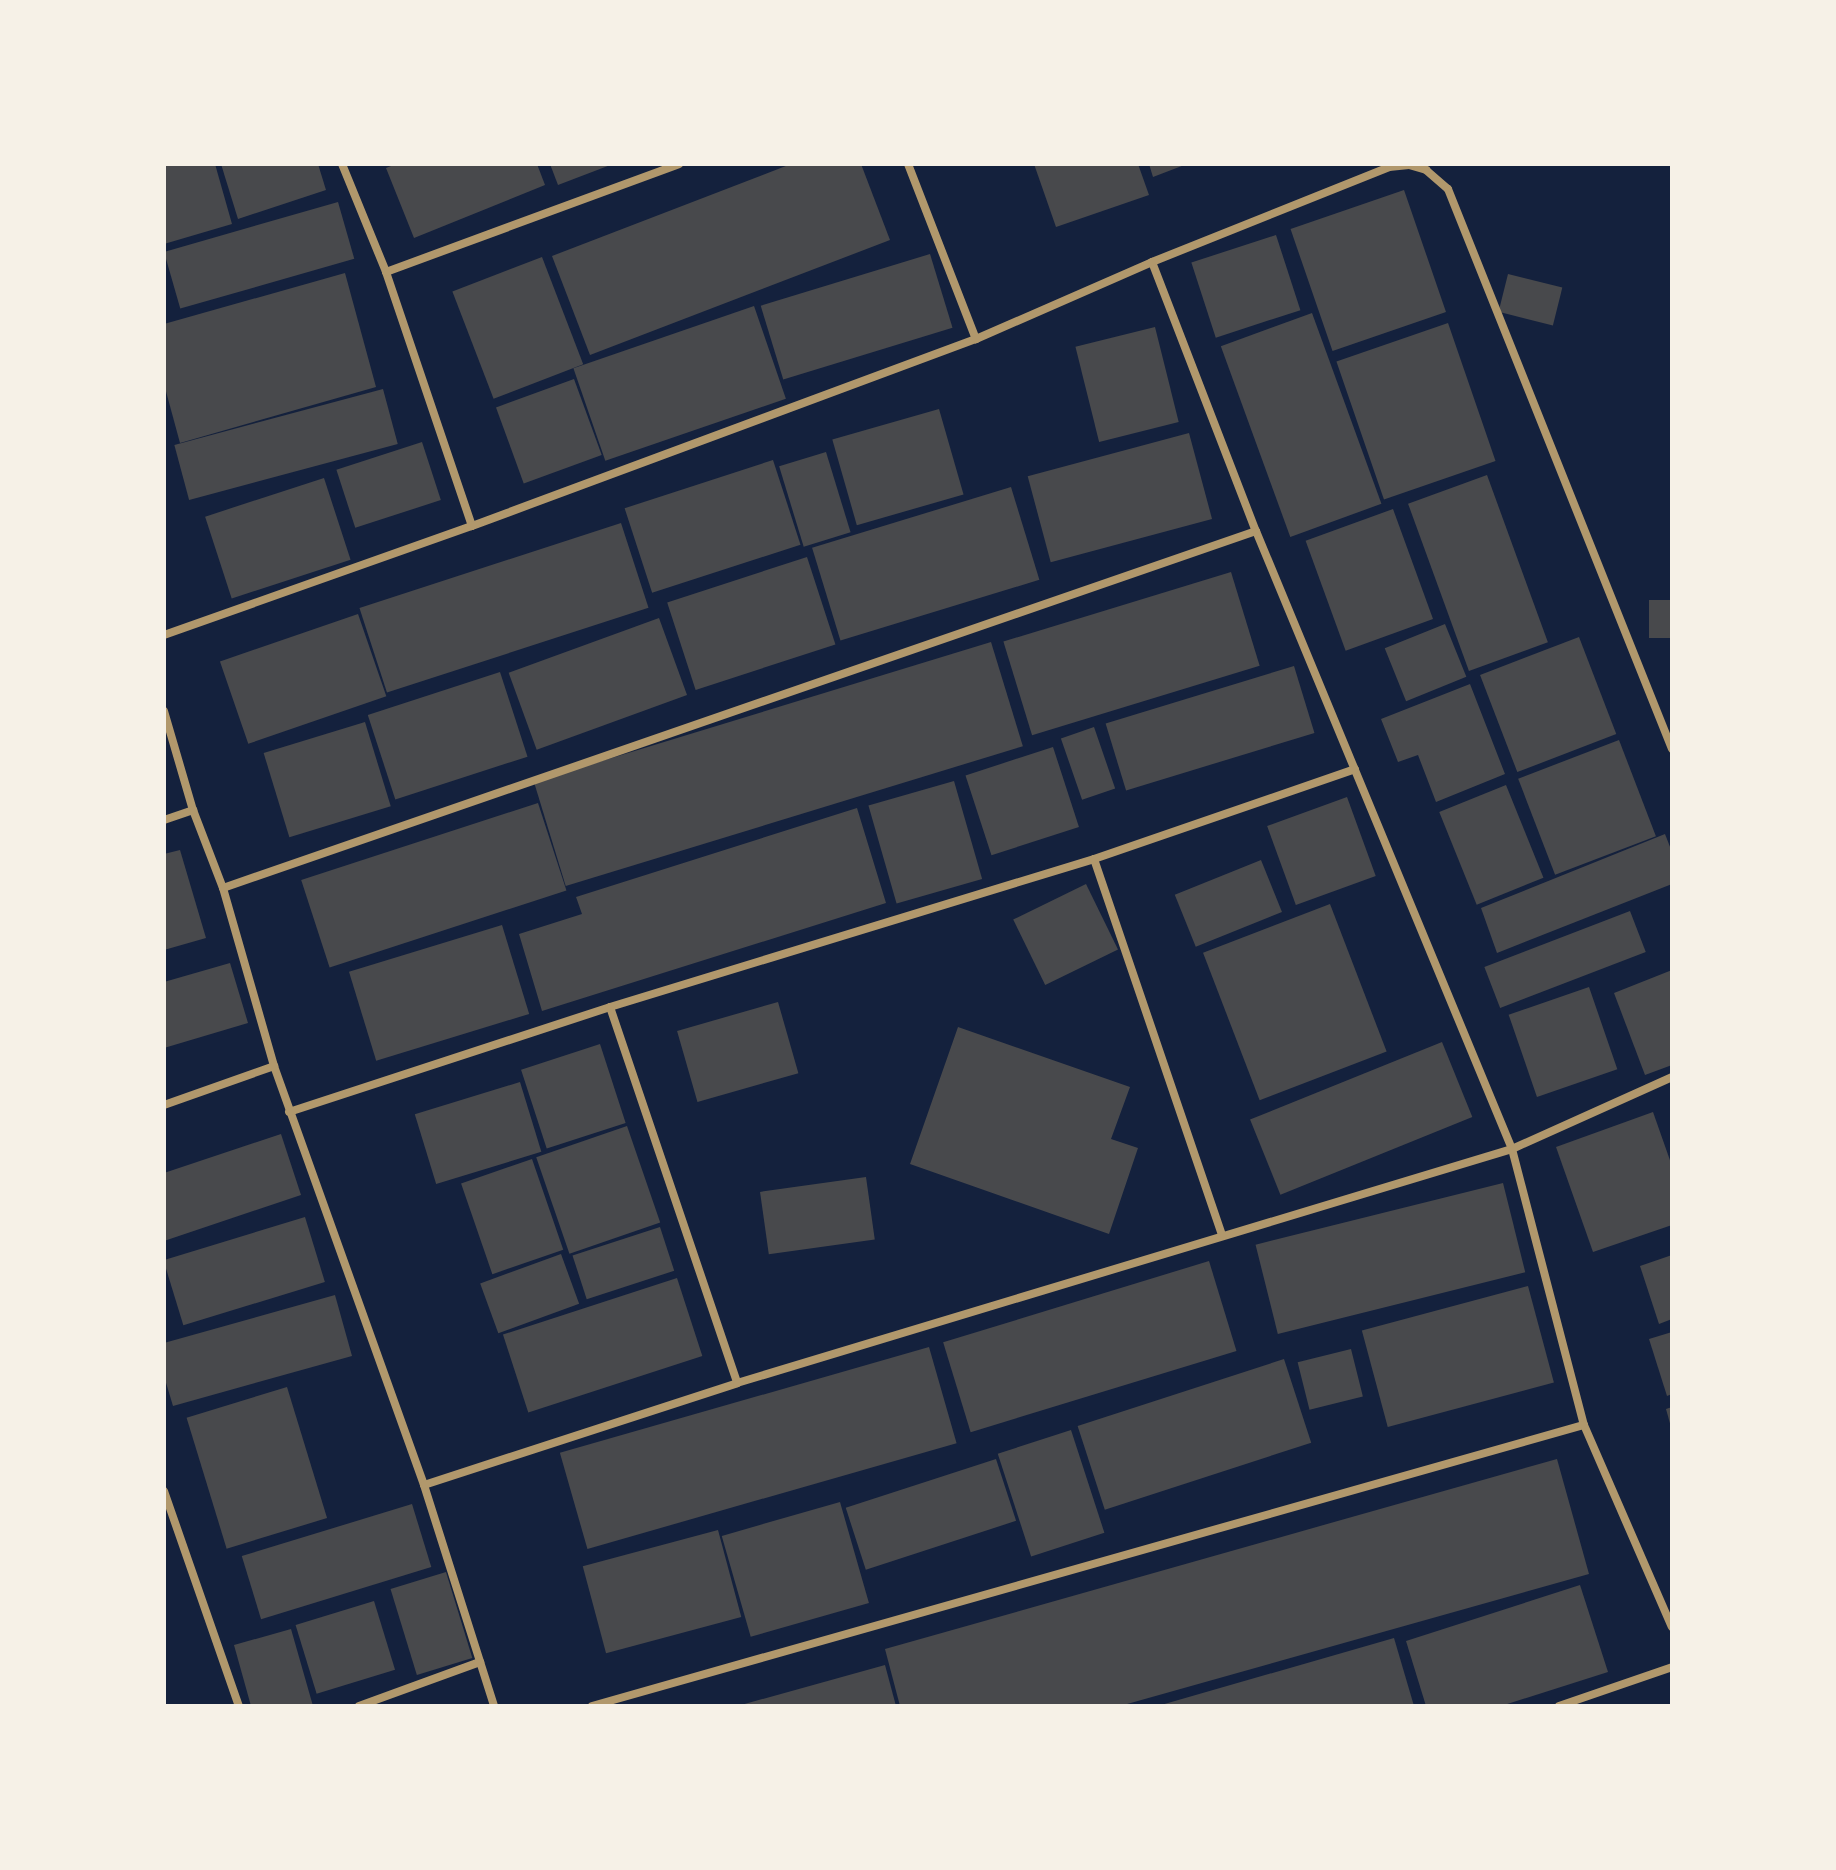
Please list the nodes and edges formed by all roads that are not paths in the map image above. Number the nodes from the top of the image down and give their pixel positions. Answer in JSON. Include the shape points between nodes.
{"nodes":[{"id":1,"x":342,"y":164,"type":"edge"},
{"id":2,"x":679,"y":164,"type":"edge"},
{"id":3,"x":908,"y":164,"type":"edge"},
{"id":4,"x":1152,"y":262,"type":"junction"},
{"id":5,"x":386,"y":272,"type":"junction"},
{"id":6,"x":976,"y":339,"type":"junction"},
{"id":7,"x":472,"y":526,"type":"junction"},
{"id":8,"x":1256,"y":531,"type":"junction"},
{"id":9,"x":164,"y":635,"type":"edge"},
{"id":10,"x":164,"y":711,"type":"edge"},
{"id":11,"x":1672,"y":749,"type":"edge"},
{"id":12,"x":1355,"y":769,"type":"junction"},
{"id":13,"x":193,"y":810,"type":"junction"},
{"id":14,"x":164,"y":820,"type":"edge"},
{"id":15,"x":1094,"y":859,"type":"junction"},
{"id":16,"x":223,"y":888,"type":"junction"},
{"id":17,"x":610,"y":1007,"type":"junction"},
{"id":18,"x":274,"y":1066,"type":"junction"},
{"id":19,"x":1672,"y":1077,"type":"edge"},
{"id":20,"x":164,"y":1105,"type":"edge"},
{"id":21,"x":289,"y":1112,"type":"junction"},
{"id":22,"x":1512,"y":1149,"type":"junction"},
{"id":23,"x":1222,"y":1236,"type":"junction"},
{"id":24,"x":737,"y":1383,"type":"junction"},
{"id":25,"x":1584,"y":1425,"type":"junction"},
{"id":26,"x":424,"y":1485,"type":"junction"},
{"id":27,"x":164,"y":1491,"type":"edge"},
{"id":28,"x":1672,"y":1627,"type":"edge"},
{"id":29,"x":480,"y":1662,"type":"junction"},
{"id":30,"x":1672,"y":1667,"type":"edge"},
{"id":31,"x":239,"y":1706,"type":"edge"},
{"id":32,"x":359,"y":1706,"type":"edge"},
{"id":33,"x":494,"y":1706,"type":"edge"},
{"id":34,"x":592,"y":1706,"type":"edge"},
{"id":35,"x":1559,"y":1706,"type":"edge"}],
"edges":[{"from":1,"to":5,"type":"street"},
{"from":2,"to":5,"type":"street"},
{"from":3,"to":6,"type":"street"},
{"from":4,"to":6,"type":"street"},
{"from":4,"to":8,"type":"street"},
{"from":4,"to":11,"type":"street","via":[[1389,167],[1426,170],[1448,189]]},
{"from":5,"to":7,"type":"street"},
{"from":6,"to":7,"type":"street"},
{"from":7,"to":9,"type":"street"},
{"from":8,"to":12,"type":"street"},
{"from":8,"to":16,"type":"street"},
{"from":10,"to":13,"type":"street"},
{"from":12,"to":15,"type":"street"},
{"from":12,"to":22,"type":"street"},
{"from":13,"to":14,"type":"street"},
{"from":13,"to":16,"type":"street"},
{"from":15,"to":17,"type":"street"},
{"from":15,"to":23,"type":"street"},
{"from":16,"to":18,"type":"street"},
{"from":17,"to":21,"type":"street"},
{"from":17,"to":24,"type":"street"},
{"from":18,"to":20,"type":"street"},
{"from":18,"to":21,"type":"street"},
{"from":19,"to":22,"type":"street"},
{"from":21,"to":26,"type":"street"},
{"from":22,"to":23,"type":"street"},
{"from":22,"to":25,"type":"street"},
{"from":23,"to":24,"type":"street"},
{"from":24,"to":26,"type":"street"},
{"from":25,"to":28,"type":"street"},
{"from":25,"to":34,"type":"street"},
{"from":26,"to":29,"type":"street"},
{"from":27,"to":31,"type":"street"},
{"from":29,"to":32,"type":"street"},
{"from":29,"to":33,"type":"street"},
{"from":30,"to":35,"type":"street"}]}
